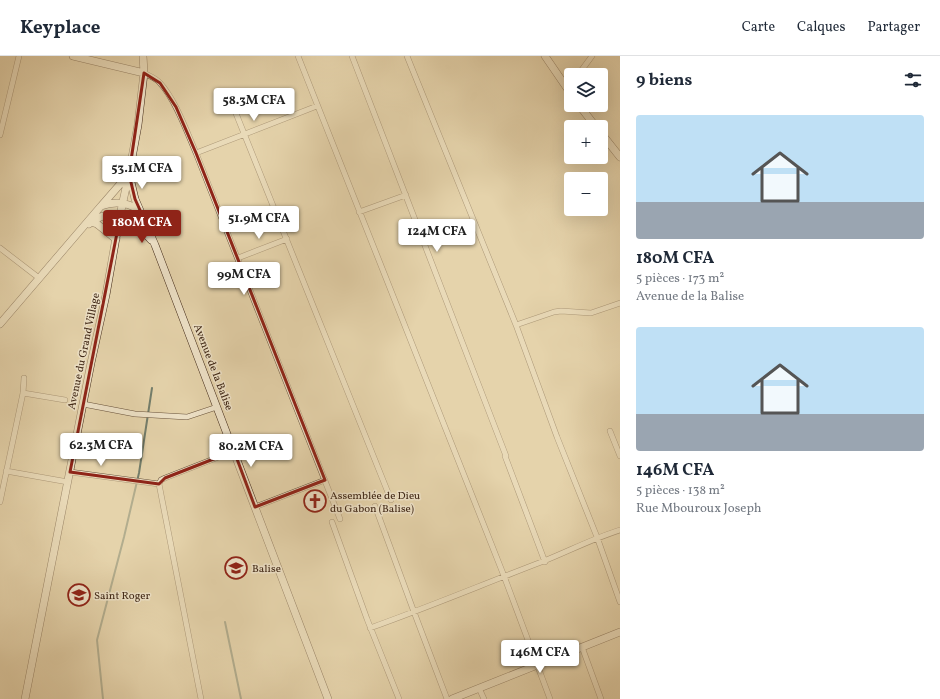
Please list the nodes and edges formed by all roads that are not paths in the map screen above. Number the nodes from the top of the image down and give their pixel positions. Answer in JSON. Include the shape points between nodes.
{"nodes":[{"id":1,"x":19,"y":56,"type":"edge"},
{"id":2,"x":73,"y":56,"type":"edge"},
{"id":3,"x":143,"y":56,"type":"edge"},
{"id":4,"x":298,"y":56,"type":"edge"},
{"id":5,"x":352,"y":56,"type":"edge"},
{"id":6,"x":407,"y":56,"type":"edge"},
{"id":7,"x":545,"y":56,"type":"edge"},
{"id":8,"x":592,"y":56,"type":"edge"},
{"id":9,"x":583,"y":68,"type":"edge"},
{"id":10,"x":144,"y":73,"type":"junction"},
{"id":11,"x":564,"y":81,"type":"edge"},
{"id":12,"x":226,"y":91,"type":"dead end"},
{"id":13,"x":317,"y":106,"type":"junction"},
{"id":14,"x":584,"y":112,"type":"edge"},
{"id":15,"x":591,"y":120,"type":"edge"},
{"id":16,"x":244,"y":134,"type":"junction"},
{"id":17,"x":0,"y":135,"type":"edge"},
{"id":18,"x":608,"y":142,"type":"edge"},
{"id":19,"x":196,"y":153,"type":"junction"},
{"id":20,"x":620,"y":158,"type":"edge"},
{"id":21,"x":130,"y":174,"type":"junction"},
{"id":22,"x":406,"y":195,"type":"junction"},
{"id":23,"x":122,"y":203,"type":"junction"},
{"id":24,"x":101,"y":206,"type":"junction"},
{"id":25,"x":140,"y":210,"type":"junction"},
{"id":26,"x":359,"y":212,"type":"junction"},
{"id":27,"x":120,"y":215,"type":"junction"},
{"id":28,"x":91,"y":222,"type":"junction"},
{"id":29,"x":83,"y":227,"type":"junction"},
{"id":30,"x":142,"y":230,"type":"junction"},
{"id":31,"x":116,"y":236,"type":"junction"},
{"id":32,"x":287,"y":238,"type":"junction"},
{"id":33,"x":155,"y":245,"type":"junction"},
{"id":34,"x":0,"y":248,"type":"edge"},
{"id":35,"x":238,"y":258,"type":"junction"},
{"id":36,"x":39,"y":278,"type":"junction"},
{"id":37,"x":620,"y":303,"type":"edge"},
{"id":38,"x":0,"y":324,"type":"edge"},
{"id":39,"x":516,"y":325,"type":"junction"},
{"id":40,"x":24,"y":378,"type":"dead end"},
{"id":41,"x":23,"y":393,"type":"junction"},
{"id":42,"x":65,"y":400,"type":"dead end"},
{"id":43,"x":83,"y":404,"type":"junction"},
{"id":44,"x":217,"y":407,"type":"junction"},
{"id":45,"x":610,"y":431,"type":"dead end"},
{"id":46,"x":234,"y":451,"type":"junction"},
{"id":47,"x":620,"y":456,"type":"edge"},
{"id":48,"x":6,"y":471,"type":"junction"},
{"id":49,"x":70,"y":472,"type":"junction"},
{"id":50,"x":325,"y":480,"type":"junction"},
{"id":51,"x":68,"y":482,"type":"junction"},
{"id":52,"x":159,"y":484,"type":"junction"},
{"id":53,"x":391,"y":500,"type":"dead end"},
{"id":54,"x":0,"y":502,"type":"edge"},
{"id":55,"x":376,"y":506,"type":"dead end"},
{"id":56,"x":256,"y":507,"type":"junction"},
{"id":57,"x":340,"y":519,"type":"dead end"},
{"id":58,"x":332,"y":522,"type":"dead end"},
{"id":59,"x":620,"y":530,"type":"edge"},
{"id":60,"x":597,"y":537,"type":"junction"},
{"id":61,"x":545,"y":562,"type":"junction"},
{"id":62,"x":504,"y":576,"type":"junction"},
{"id":63,"x":620,"y":602,"type":"edge"},
{"id":64,"x":414,"y":612,"type":"junction"},
{"id":65,"x":370,"y":628,"type":"junction"},
{"id":66,"x":620,"y":632,"type":"edge"},
{"id":67,"x":582,"y":647,"type":"junction"},
{"id":68,"x":536,"y":665,"type":"junction"},
{"id":69,"x":479,"y":688,"type":"junction"},
{"id":70,"x":25,"y":699,"type":"edge"},
{"id":71,"x":201,"y":699,"type":"edge"},
{"id":72,"x":328,"y":699,"type":"edge"},
{"id":73,"x":399,"y":699,"type":"edge"},
{"id":74,"x":447,"y":699,"type":"edge"},
{"id":75,"x":452,"y":699,"type":"edge"},
{"id":76,"x":484,"y":699,"type":"edge"},
{"id":77,"x":550,"y":699,"type":"edge"},
{"id":78,"x":601,"y":699,"type":"edge"}],
"edges":[{"from":1,"to":17,"type":"street"},
{"from":2,"to":10,"type":"street"},
{"from":3,"to":10,"type":"street","name":"Avenue du Grand Village"},
{"from":4,"to":13,"type":"street"},
{"from":5,"to":22,"type":"street"},
{"from":6,"to":39,"type":"street"},
{"from":7,"to":11,"type":"street"},
{"from":8,"to":9,"type":"street"},
{"from":10,"to":19,"type":"street","via":[[160,83],[176,107]]},
{"from":10,"to":21,"type":"street","name":"Avenue du Grand Village"},
{"from":12,"to":16,"type":"street"},
{"from":13,"to":16,"type":"street"},
{"from":13,"to":26,"type":"street"},
{"from":14,"to":15,"type":"street"},
{"from":16,"to":19,"type":"street"},
{"from":16,"to":32,"type":"street"},
{"from":18,"to":20,"type":"street"},
{"from":19,"to":35,"type":"street"},
{"from":21,"to":23,"type":"street","name":"Avenue du Grand Village"},
{"from":21,"to":24,"type":"street"},
{"from":21,"to":25,"type":"street","name":"Avenue de la Balise","via":[[132,189]]},
{"from":22,"to":26,"type":"street"},
{"from":22,"to":61,"type":"street"},
{"from":23,"to":24,"type":"street"},
{"from":23,"to":25,"type":"street"},
{"from":23,"to":27,"type":"street","name":"Avenue du Grand Village"},
{"from":24,"to":29,"type":"street"},
{"from":25,"to":33,"type":"street","name":"Avenue de la Balise"},
{"from":26,"to":62,"type":"street"},
{"from":27,"to":28,"type":"street","via":[[101,216]]},
{"from":27,"to":30,"type":"street"},
{"from":27,"to":31,"type":"street","name":"Avenue du Grand Village"},
{"from":28,"to":29,"type":"street"},
{"from":28,"to":31,"type":"street"},
{"from":29,"to":36,"type":"street"},
{"from":30,"to":31,"type":"street","via":[[126,230]]},
{"from":30,"to":33,"type":"street"},
{"from":31,"to":43,"type":"street","name":"Avenue du Grand Village"},
{"from":32,"to":35,"type":"street"},
{"from":32,"to":53,"type":"street"},
{"from":33,"to":44,"type":"street","name":"Avenue de la Balise"},
{"from":34,"to":36,"type":"street"},
{"from":35,"to":50,"type":"street"},
{"from":36,"to":38,"type":"street"},
{"from":37,"to":39,"type":"street","via":[[591,313],[554,312]]},
{"from":39,"to":60,"type":"street"},
{"from":40,"to":41,"type":"street"},
{"from":41,"to":42,"type":"street"},
{"from":41,"to":48,"type":"street"},
{"from":43,"to":44,"type":"street","via":[[135,414],[187,417]]},
{"from":43,"to":49,"type":"street","name":"Avenue du Grand Village"},
{"from":44,"to":46,"type":"street","name":"Avenue de la Balise"},
{"from":45,"to":47,"type":"street"},
{"from":46,"to":52,"type":"street","via":[[165,478]]},
{"from":46,"to":56,"type":"street","name":"Avenue de la Balise"},
{"from":48,"to":51,"type":"street"},
{"from":48,"to":54,"type":"street"},
{"from":49,"to":51,"type":"street","name":"Avenue du Grand Village"},
{"from":49,"to":52,"type":"street"},
{"from":50,"to":56,"type":"street"},
{"from":50,"to":57,"type":"street"},
{"from":51,"to":70,"type":"street","name":"Avenue du Grand Village"},
{"from":52,"to":71,"type":"street"},
{"from":55,"to":64,"type":"street"},
{"from":56,"to":72,"type":"street","name":"Avenue de la Balise"},
{"from":58,"to":65,"type":"street"},
{"from":59,"to":60,"type":"street"},
{"from":60,"to":61,"type":"street"},
{"from":60,"to":63,"type":"street"},
{"from":61,"to":62,"type":"street"},
{"from":62,"to":64,"type":"street"},
{"from":62,"to":68,"type":"street"},
{"from":64,"to":65,"type":"street"},
{"from":64,"to":74,"type":"street"},
{"from":65,"to":73,"type":"street"},
{"from":66,"to":67,"type":"street"},
{"from":67,"to":68,"type":"street"},
{"from":67,"to":78,"type":"street"},
{"from":68,"to":69,"type":"street"},
{"from":68,"to":77,"type":"street"},
{"from":69,"to":75,"type":"street"},
{"from":69,"to":76,"type":"street"}]}
